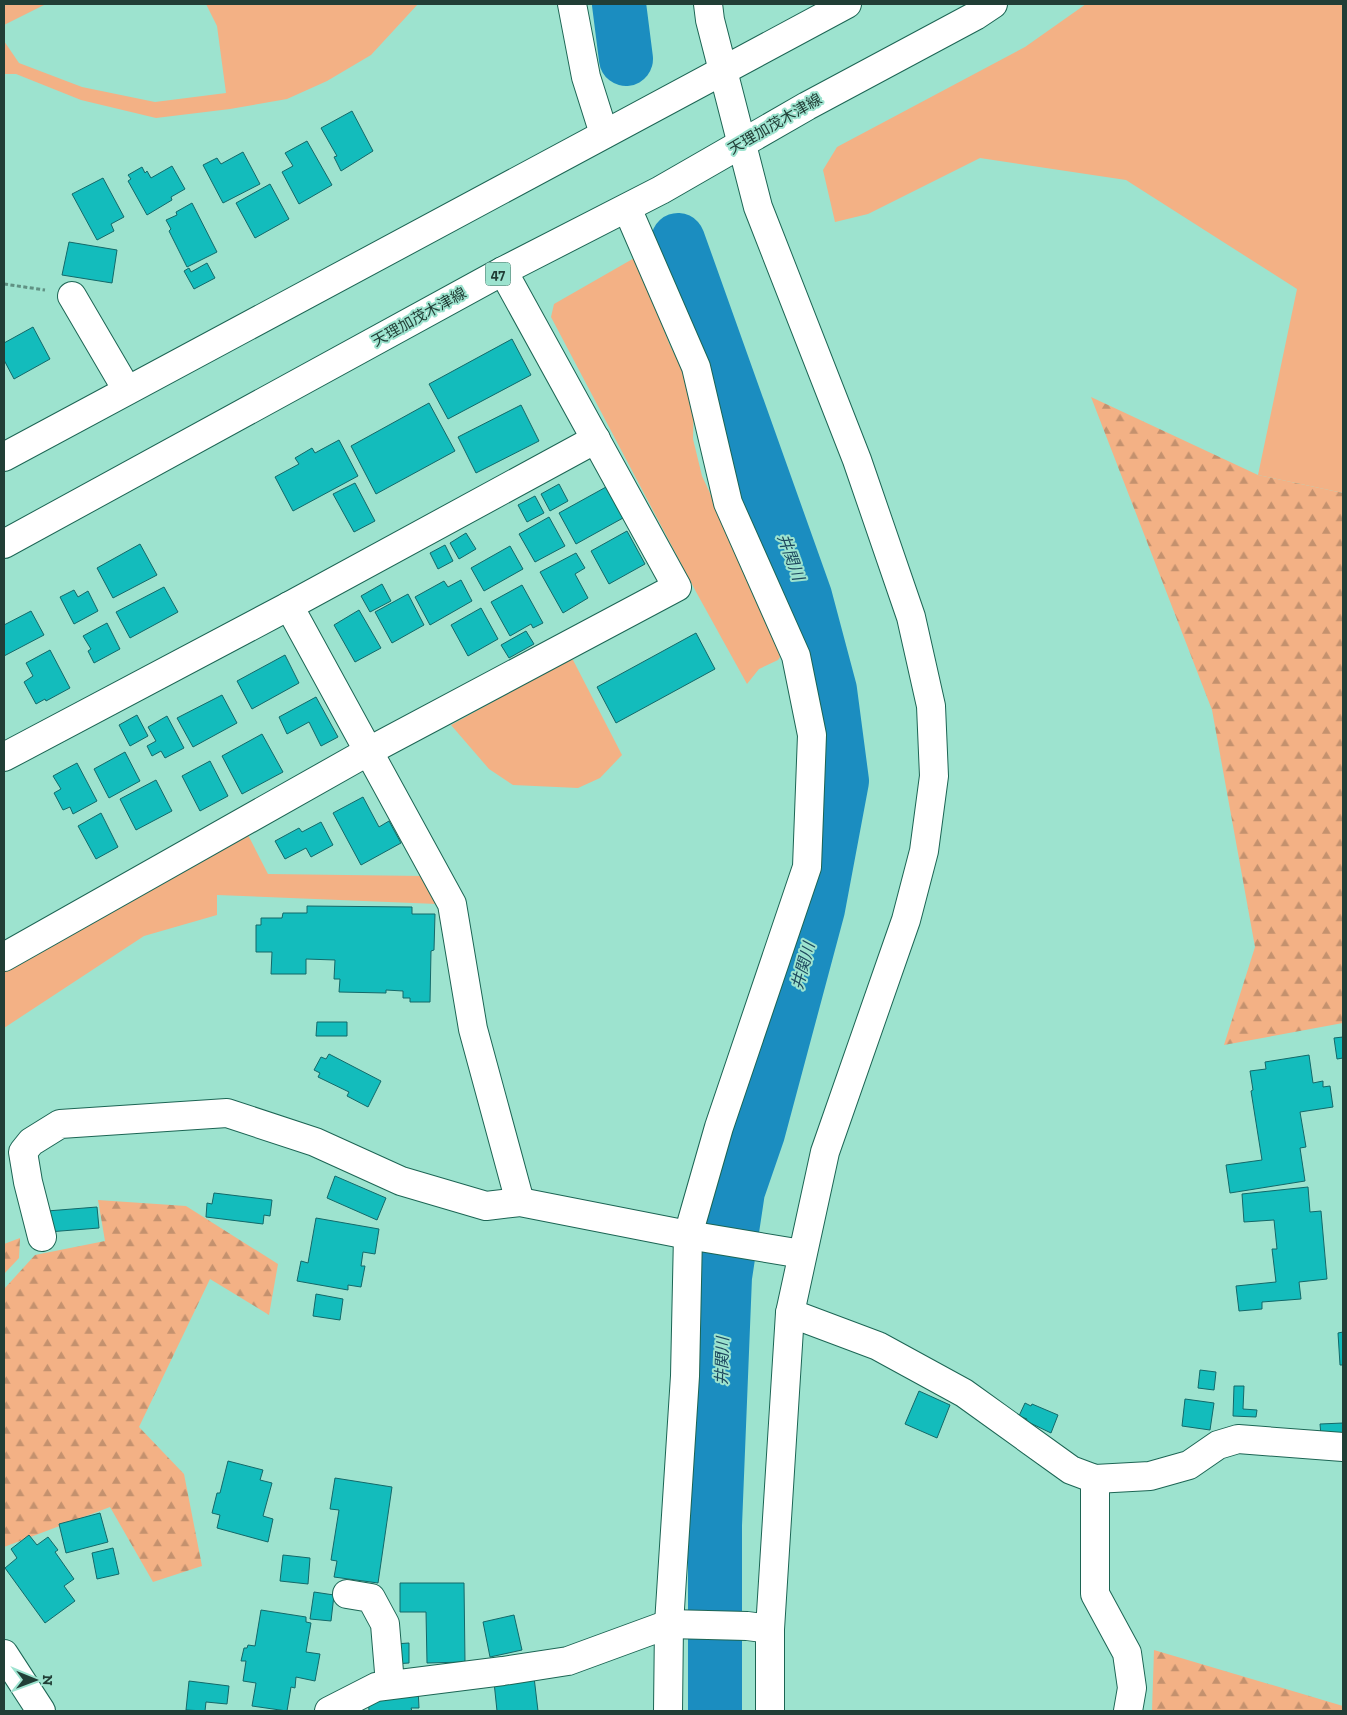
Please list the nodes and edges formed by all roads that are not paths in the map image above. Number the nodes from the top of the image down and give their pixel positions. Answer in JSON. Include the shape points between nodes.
{"nodes":[{"id":1,"x":572,"y":4,"type":"edge"},
{"id":2,"x":708,"y":4,"type":"edge"},
{"id":3,"x":847,"y":4,"type":"edge"},
{"id":4,"x":993,"y":4,"type":"edge"},
{"id":5,"x":723,"y":70,"type":"junction"},
{"id":6,"x":604,"y":134,"type":"junction"},
{"id":7,"x":741,"y":143,"type":"junction"},
{"id":8,"x":627,"y":208,"type":"junction"},
{"id":9,"x":503,"y":271,"type":"junction"},
{"id":10,"x":72,"y":296,"type":"road end"},
{"id":11,"x":127,"y":390,"type":"junction"},
{"id":12,"x":596,"y":439,"type":"junction"},
{"id":13,"x":4,"y":457,"type":"edge"},
{"id":14,"x":4,"y":544,"type":"edge"},
{"id":15,"x":289,"y":606,"type":"junction"},
{"id":16,"x":369,"y":751,"type":"junction"},
{"id":17,"x":4,"y":757,"type":"edge"},
{"id":18,"x":4,"y":957,"type":"edge"},
{"id":19,"x":520,"y":1202,"type":"junction"},
{"id":20,"x":688,"y":1235,"type":"junction"},
{"id":21,"x":42,"y":1237,"type":"dead end"},
{"id":22,"x":802,"y":1254,"type":"junction"},
{"id":23,"x":790,"y":1313,"type":"junction"},
{"id":24,"x":1343,"y":1447,"type":"edge"},
{"id":25,"x":1095,"y":1479,"type":"junction"},
{"id":26,"x":347,"y":1594,"type":"dead end"},
{"id":27,"x":669,"y":1624,"type":"junction"},
{"id":28,"x":770,"y":1630,"type":"junction"},
{"id":29,"x":4,"y":1654,"type":"edge"},
{"id":30,"x":390,"y":1684,"type":"junction"},
{"id":31,"x":41,"y":1711,"type":"edge"},
{"id":32,"x":329,"y":1711,"type":"edge"},
{"id":33,"x":668,"y":1711,"type":"edge"},
{"id":34,"x":770,"y":1711,"type":"edge"},
{"id":35,"x":1128,"y":1711,"type":"edge"}],
"edges":[{"from":1,"to":6,"type":"street","via":[[586,76]]},
{"from":2,"to":5,"type":"street"},
{"from":3,"to":5,"type":"street"},
{"from":4,"to":7,"type":"street","name":"天理加茂木津線","number":"47"},
{"from":5,"to":6,"type":"street"},
{"from":5,"to":7,"type":"street"},
{"from":6,"to":11,"type":"street"},
{"from":7,"to":8,"type":"street","name":"天理加茂木津線","number":"47"},
{"from":7,"to":22,"type":"street","via":[[758,207],[857,460],[911,617],[931,706],[934,776],[924,851],[906,920],[824,1152]]},
{"from":8,"to":9,"type":"street","name":"天理加茂木津線","number":"47"},
{"from":8,"to":20,"type":"street","via":[[696,367],[728,503],[796,656],[812,735],[807,867],[719,1127]]},
{"from":9,"to":12,"type":"street"},
{"from":9,"to":14,"type":"street","name":"天理加茂木津線","number":"47"},
{"from":10,"to":11,"type":"street"},
{"from":11,"to":13,"type":"street"},
{"from":12,"to":15,"type":"street"},
{"from":12,"to":16,"type":"street","via":[[677,587]]},
{"from":15,"to":16,"type":"street"},
{"from":15,"to":17,"type":"street"},
{"from":16,"to":18,"type":"street"},
{"from":16,"to":19,"type":"street","via":[[452,904],[473,1029]]},
{"from":19,"to":20,"type":"street"},
{"from":19,"to":21,"type":"street","via":[[486,1206],[401,1182],[315,1142],[227,1113],[60,1124],[31,1142],[23,1152]]},
{"from":20,"to":22,"type":"street"},
{"from":20,"to":27,"type":"street","via":[[685,1376]]},
{"from":22,"to":23,"type":"street"},
{"from":23,"to":25,"type":"street","via":[[878,1346],[964,1393],[1071,1470]]},
{"from":23,"to":28,"type":"street"},
{"from":24,"to":25,"type":"street","via":[[1238,1439],[1218,1445],[1189,1465],[1150,1476]]},
{"from":25,"to":35,"type":"street","via":[[1095,1594],[1127,1653],[1132,1688]]},
{"from":26,"to":30,"type":"street","via":[[371,1598],[385,1624]]},
{"from":27,"to":28,"type":"street"},
{"from":27,"to":30,"type":"street","via":[[568,1661]]},
{"from":27,"to":33,"type":"street"},
{"from":28,"to":34,"type":"street"},
{"from":29,"to":31,"type":"street"},
{"from":30,"to":32,"type":"street","via":[[376,1687]]}]}
